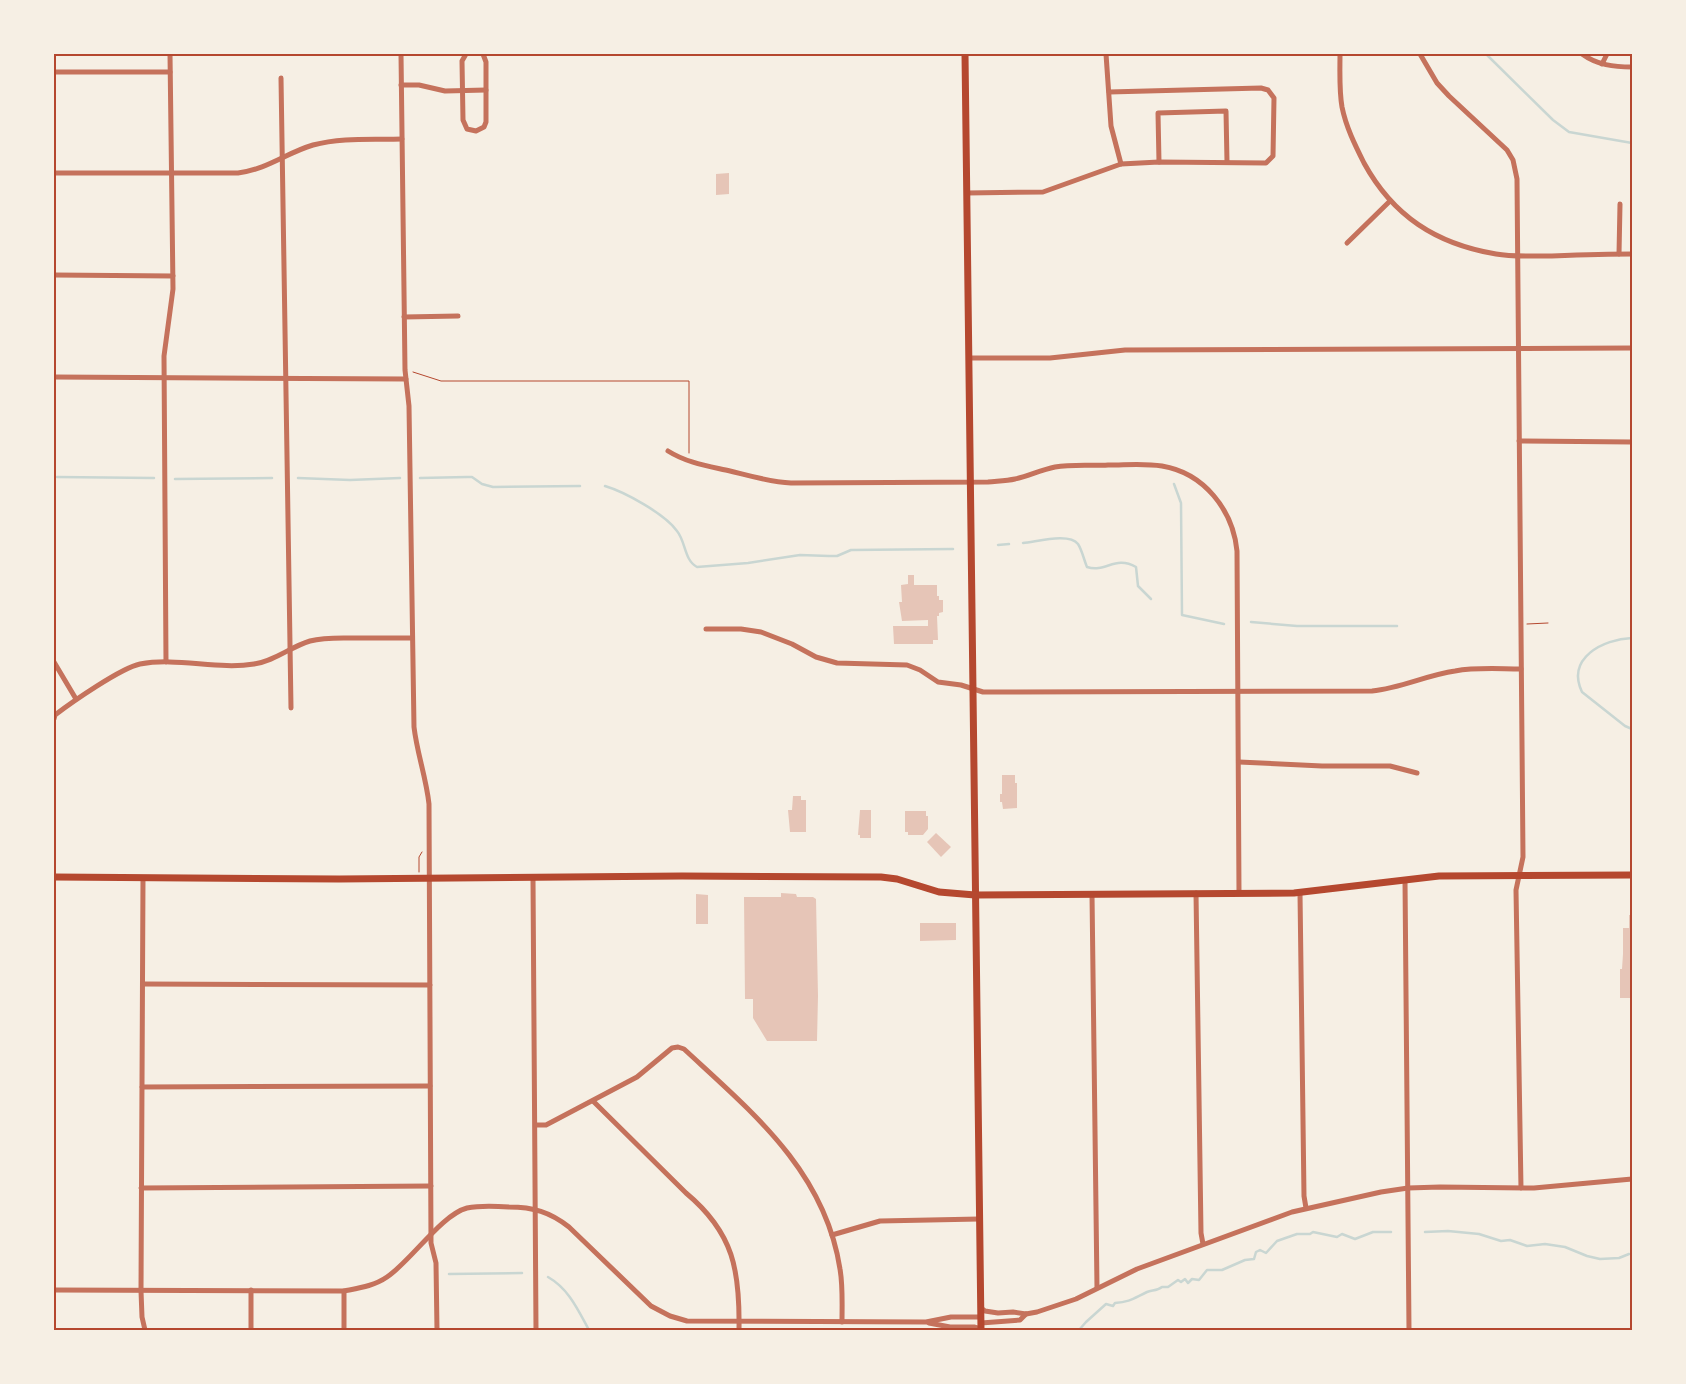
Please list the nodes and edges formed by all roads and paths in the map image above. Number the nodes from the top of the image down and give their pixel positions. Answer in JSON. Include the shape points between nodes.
{"nodes":[{"id":1,"x":170,"y":54,"type":"edge"},
{"id":2,"x":401,"y":54,"type":"edge"},
{"id":3,"x":466,"y":54,"type":"edge"},
{"id":4,"x":483,"y":54,"type":"edge"},
{"id":5,"x":965,"y":54,"type":"edge"},
{"id":6,"x":1106,"y":54,"type":"edge"},
{"id":7,"x":1340,"y":54,"type":"edge"},
{"id":8,"x":1420,"y":54,"type":"edge"},
{"id":9,"x":1582,"y":54,"type":"edge"},
{"id":10,"x":1607,"y":54,"type":"edge"},
{"id":11,"x":1602,"y":64,"type":"junction"},
{"id":12,"x":1632,"y":67,"type":"edge"},
{"id":13,"x":54,"y":72,"type":"edge"},
{"id":14,"x":170,"y":72,"type":"junction"},
{"id":15,"x":281,"y":78,"type":"dead end"},
{"id":16,"x":401,"y":85,"type":"junction"},
{"id":17,"x":462,"y":90,"type":"junction"},
{"id":18,"x":486,"y":90,"type":"junction"},
{"id":19,"x":1109,"y":92,"type":"junction"},
{"id":20,"x":402,"y":139,"type":"junction"},
{"id":21,"x":282,"y":158,"type":"junction"},
{"id":22,"x":1160,"y":162,"type":"junction"},
{"id":23,"x":1227,"y":162,"type":"junction"},
{"id":24,"x":1121,"y":164,"type":"junction"},
{"id":25,"x":54,"y":173,"type":"edge"},
{"id":26,"x":171,"y":174,"type":"junction"},
{"id":27,"x":967,"y":192,"type":"junction"},
{"id":28,"x":1390,"y":201,"type":"junction"},
{"id":29,"x":1620,"y":204,"type":"dead end"},
{"id":30,"x":1347,"y":244,"type":"dead end"},
{"id":31,"x":1619,"y":254,"type":"junction"},
{"id":32,"x":1632,"y":254,"type":"edge"},
{"id":33,"x":1518,"y":256,"type":"junction"},
{"id":34,"x":54,"y":275,"type":"edge"},
{"id":35,"x":173,"y":276,"type":"junction"},
{"id":36,"x":458,"y":316,"type":"dead end"},
{"id":37,"x":404,"y":317,"type":"junction"},
{"id":38,"x":1632,"y":348,"type":"edge"},
{"id":39,"x":1519,"y":349,"type":"junction"},
{"id":40,"x":969,"y":358,"type":"junction"},
{"id":41,"x":405,"y":370,"type":"junction"},
{"id":42,"x":54,"y":377,"type":"edge"},
{"id":43,"x":164,"y":379,"type":"junction"},
{"id":44,"x":285,"y":379,"type":"junction"},
{"id":45,"x":406,"y":379,"type":"junction"},
{"id":46,"x":1519,"y":441,"type":"junction"},
{"id":47,"x":1632,"y":442,"type":"edge"},
{"id":48,"x":668,"y":451,"type":"dead end"},
{"id":49,"x":688,"y":461,"type":"junction"},
{"id":50,"x":971,"y":482,"type":"junction"},
{"id":51,"x":1548,"y":623,"type":"dead end"},
{"id":52,"x":1521,"y":624,"type":"junction"},
{"id":53,"x":706,"y":629,"type":"dead end"},
{"id":54,"x":412,"y":638,"type":"junction"},
{"id":55,"x":289,"y":651,"type":"junction"},
{"id":56,"x":54,"y":662,"type":"edge"},
{"id":57,"x":166,"y":662,"type":"junction"},
{"id":58,"x":1522,"y":669,"type":"junction"},
{"id":59,"x":973,"y":689,"type":"junction"},
{"id":60,"x":1238,"y":692,"type":"junction"},
{"id":61,"x":76,"y":699,"type":"junction"},
{"id":62,"x":290,"y":708,"type":"dead end"},
{"id":63,"x":54,"y":719,"type":"edge"},
{"id":64,"x":1239,"y":762,"type":"junction"},
{"id":65,"x":1417,"y":772,"type":"dead end"},
{"id":66,"x":420,"y":854,"type":"dead end"},
{"id":67,"x":419,"y":868,"type":"dead end"},
{"id":68,"x":1520,"y":874,"type":"junction"},
{"id":69,"x":1632,"y":874,"type":"edge"},
{"id":70,"x":54,"y":877,"type":"edge"},
{"id":71,"x":142,"y":878,"type":"junction"},
{"id":72,"x":429,"y":878,"type":"junction"},
{"id":73,"x":534,"y":878,"type":"junction"},
{"id":74,"x":1404,"y":880,"type":"junction"},
{"id":75,"x":1239,"y":893,"type":"junction"},
{"id":76,"x":1300,"y":893,"type":"junction"},
{"id":77,"x":1092,"y":894,"type":"junction"},
{"id":78,"x":1196,"y":894,"type":"junction"},
{"id":79,"x":975,"y":895,"type":"junction"},
{"id":80,"x":143,"y":984,"type":"junction"},
{"id":81,"x":430,"y":985,"type":"junction"},
{"id":82,"x":430,"y":1086,"type":"junction"},
{"id":83,"x":142,"y":1087,"type":"junction"},
{"id":84,"x":593,"y":1101,"type":"junction"},
{"id":85,"x":536,"y":1125,"type":"junction"},
{"id":86,"x":1632,"y":1179,"type":"edge"},
{"id":87,"x":431,"y":1186,"type":"junction"},
{"id":88,"x":141,"y":1188,"type":"junction"},
{"id":89,"x":1408,"y":1188,"type":"junction"},
{"id":90,"x":1521,"y":1188,"type":"junction"},
{"id":91,"x":534,"y":1208,"type":"junction"},
{"id":92,"x":1306,"y":1208,"type":"junction"},
{"id":93,"x":979,"y":1219,"type":"junction"},
{"id":94,"x":431,"y":1235,"type":"junction"},
{"id":95,"x":832,"y":1235,"type":"junction"},
{"id":96,"x":1203,"y":1244,"type":"junction"},
{"id":97,"x":1097,"y":1288,"type":"junction"},
{"id":98,"x":54,"y":1290,"type":"edge"},
{"id":99,"x":250,"y":1290,"type":"junction"},
{"id":100,"x":141,"y":1291,"type":"junction"},
{"id":101,"x":344,"y":1291,"type":"junction"},
{"id":102,"x":981,"y":1308,"type":"junction"},
{"id":103,"x":1026,"y":1314,"type":"junction"},
{"id":104,"x":740,"y":1322,"type":"junction"},
{"id":105,"x":842,"y":1322,"type":"junction"},
{"id":106,"x":926,"y":1322,"type":"junction"},
{"id":107,"x":981,"y":1325,"type":"edge"},
{"id":108,"x":145,"y":1330,"type":"edge"},
{"id":109,"x":251,"y":1330,"type":"edge"},
{"id":110,"x":344,"y":1330,"type":"edge"},
{"id":111,"x":437,"y":1330,"type":"edge"},
{"id":112,"x":536,"y":1330,"type":"edge"},
{"id":113,"x":739,"y":1330,"type":"edge"},
{"id":114,"x":1409,"y":1330,"type":"edge"}],
"edges":[{"from":1,"to":14,"type":"street"},
{"from":2,"to":16,"type":"street"},
{"from":3,"to":17,"type":"street","via":[[462,61]]},
{"from":4,"to":18,"type":"street"},
{"from":5,"to":27,"type":"main road"},
{"from":6,"to":19,"type":"street"},
{"from":7,"to":28,"type":"street","via":[[1342,105],[1348,126],[1369,171]]},
{"from":8,"to":33,"type":"street","via":[[1443,89],[1498,140],[1513,160],[1518,186]]},
{"from":9,"to":11,"type":"street"},
{"from":10,"to":11,"type":"street"},
{"from":11,"to":12,"type":"street"},
{"from":13,"to":14,"type":"street"},
{"from":14,"to":26,"type":"street"},
{"from":15,"to":21,"type":"street"},
{"from":16,"to":17,"type":"street"},
{"from":16,"to":20,"type":"street"},
{"from":17,"to":18,"type":"street"},
{"from":17,"to":18,"type":"street","via":[[464,124],[467,129],[476,131],[486,122]]},
{"from":19,"to":23,"type":"street","via":[[1268,90],[1274,98],[1272,156],[1266,163]]},
{"from":19,"to":24,"type":"street","via":[[1111,126]]},
{"from":20,"to":21,"type":"street","via":[[334,141],[304,148]]},
{"from":20,"to":37,"type":"street"},
{"from":21,"to":26,"type":"street","via":[[247,172]]},
{"from":21,"to":44,"type":"street"},
{"from":22,"to":23,"type":"street"},
{"from":22,"to":23,"type":"street","via":[[1158,113],[1226,111]]},
{"from":22,"to":24,"type":"street"},
{"from":24,"to":27,"type":"street","via":[[1043,192]]},
{"from":25,"to":26,"type":"street"},
{"from":26,"to":35,"type":"street"},
{"from":27,"to":40,"type":"main road"},
{"from":28,"to":30,"type":"street"},
{"from":28,"to":33,"type":"street","via":[[1412,222],[1446,240],[1482,251]]},
{"from":29,"to":31,"type":"street"},
{"from":31,"to":32,"type":"street"},
{"from":31,"to":33,"type":"street"},
{"from":33,"to":39,"type":"street"},
{"from":34,"to":35,"type":"street"},
{"from":35,"to":43,"type":"street"},
{"from":36,"to":37,"type":"street"},
{"from":37,"to":41,"type":"street"},
{"from":38,"to":39,"type":"street"},
{"from":39,"to":40,"type":"street","via":[[1125,350],[1050,358]]},
{"from":39,"to":46,"type":"street"},
{"from":40,"to":50,"type":"main road"},
{"from":41,"to":45,"type":"street"},
{"from":41,"to":49,"type":"path","via":[[441,381],[689,381]]},
{"from":42,"to":43,"type":"street"},
{"from":43,"to":44,"type":"street"},
{"from":43,"to":57,"type":"street"},
{"from":44,"to":45,"type":"street"},
{"from":44,"to":55,"type":"street"},
{"from":45,"to":54,"type":"street"},
{"from":46,"to":47,"type":"street"},
{"from":46,"to":52,"type":"street"},
{"from":48,"to":49,"type":"street"},
{"from":49,"to":50,"type":"street","via":[[777,482]]},
{"from":50,"to":59,"type":"main road"},
{"from":50,"to":60,"type":"street","via":[[1005,481],[1057,467],[1149,465],[1186,474],[1201,484],[1220,504],[1235,534]]},
{"from":51,"to":52,"type":"path"},
{"from":52,"to":58,"type":"street"},
{"from":53,"to":59,"type":"street","via":[[761,632],[827,661],[907,665],[938,682]]},
{"from":54,"to":55,"type":"street","via":[[324,638]]},
{"from":54,"to":72,"type":"street","via":[[414,727],[428,794]]},
{"from":55,"to":57,"type":"street","via":[[252,665]]},
{"from":55,"to":62,"type":"street"},
{"from":56,"to":61,"type":"street"},
{"from":57,"to":61,"type":"street","via":[[130,667]]},
{"from":58,"to":60,"type":"street","via":[[1455,671],[1372,691]]},
{"from":58,"to":68,"type":"street","via":[[1523,857]]},
{"from":59,"to":60,"type":"street","via":[[983,692]]},
{"from":59,"to":79,"type":"main road"},
{"from":60,"to":64,"type":"street"},
{"from":61,"to":63,"type":"street"},
{"from":64,"to":65,"type":"street","via":[[1390,766]]},
{"from":64,"to":75,"type":"street"},
{"from":66,"to":67,"type":"path"},
{"from":68,"to":69,"type":"main road"},
{"from":68,"to":74,"type":"main road"},
{"from":68,"to":90,"type":"street","via":[[1516,890]]},
{"from":70,"to":71,"type":"main road"},
{"from":71,"to":72,"type":"main road"},
{"from":71,"to":80,"type":"street"},
{"from":72,"to":73,"type":"main road"},
{"from":72,"to":81,"type":"street"},
{"from":73,"to":79,"type":"main road","via":[[881,877],[939,892]]},
{"from":73,"to":85,"type":"street"},
{"from":74,"to":76,"type":"main road"},
{"from":74,"to":89,"type":"street"},
{"from":75,"to":76,"type":"main road"},
{"from":75,"to":78,"type":"main road"},
{"from":76,"to":92,"type":"street"},
{"from":77,"to":78,"type":"main road"},
{"from":77,"to":79,"type":"main road"},
{"from":77,"to":97,"type":"street"},
{"from":78,"to":96,"type":"street"},
{"from":79,"to":93,"type":"main road"},
{"from":80,"to":81,"type":"street"},
{"from":80,"to":83,"type":"street"},
{"from":81,"to":82,"type":"street"},
{"from":82,"to":83,"type":"street"},
{"from":82,"to":87,"type":"street"},
{"from":83,"to":88,"type":"street"},
{"from":84,"to":85,"type":"street","via":[[546,1125]]},
{"from":84,"to":95,"type":"street","via":[[637,1077],[672,1048],[684,1049],[780,1142],[806,1178]]},
{"from":84,"to":104,"type":"street","via":[[699,1204],[718,1227],[730,1248],[735,1266]]},
{"from":85,"to":91,"type":"street"},
{"from":86,"to":90,"type":"street"},
{"from":87,"to":88,"type":"street"},
{"from":87,"to":94,"type":"street"},
{"from":88,"to":100,"type":"street"},
{"from":89,"to":90,"type":"street"},
{"from":89,"to":92,"type":"street"},
{"from":89,"to":114,"type":"street"},
{"from":91,"to":94,"type":"street","via":[[465,1208]]},
{"from":91,"to":104,"type":"street","via":[[558,1218],[652,1306],[670,1316],[687,1321]]},
{"from":91,"to":112,"type":"street"},
{"from":92,"to":96,"type":"street"},
{"from":93,"to":95,"type":"street","via":[[880,1221]]},
{"from":93,"to":102,"type":"main road"},
{"from":94,"to":101,"type":"street","via":[[388,1277],[367,1287]]},
{"from":94,"to":111,"type":"street","via":[[436,1263]]},
{"from":95,"to":105,"type":"street","via":[[841,1269]]},
{"from":96,"to":97,"type":"street"},
{"from":97,"to":103,"type":"street","via":[[1076,1299]]},
{"from":98,"to":100,"type":"street"},
{"from":99,"to":100,"type":"street"},
{"from":99,"to":101,"type":"street"},
{"from":99,"to":109,"type":"street"},
{"from":100,"to":108,"type":"street"},
{"from":101,"to":110,"type":"street"},
{"from":102,"to":103,"type":"street","via":[[991,1312]]},
{"from":102,"to":107,"type":"main road"},
{"from":103,"to":107,"type":"street","via":[[1020,1320]]},
{"from":104,"to":105,"type":"street"},
{"from":104,"to":113,"type":"street"},
{"from":105,"to":106,"type":"street"},
{"from":106,"to":107,"type":"street","via":[[950,1327]]},
{"from":106,"to":107,"type":"street","via":[[952,1317]]}]}
